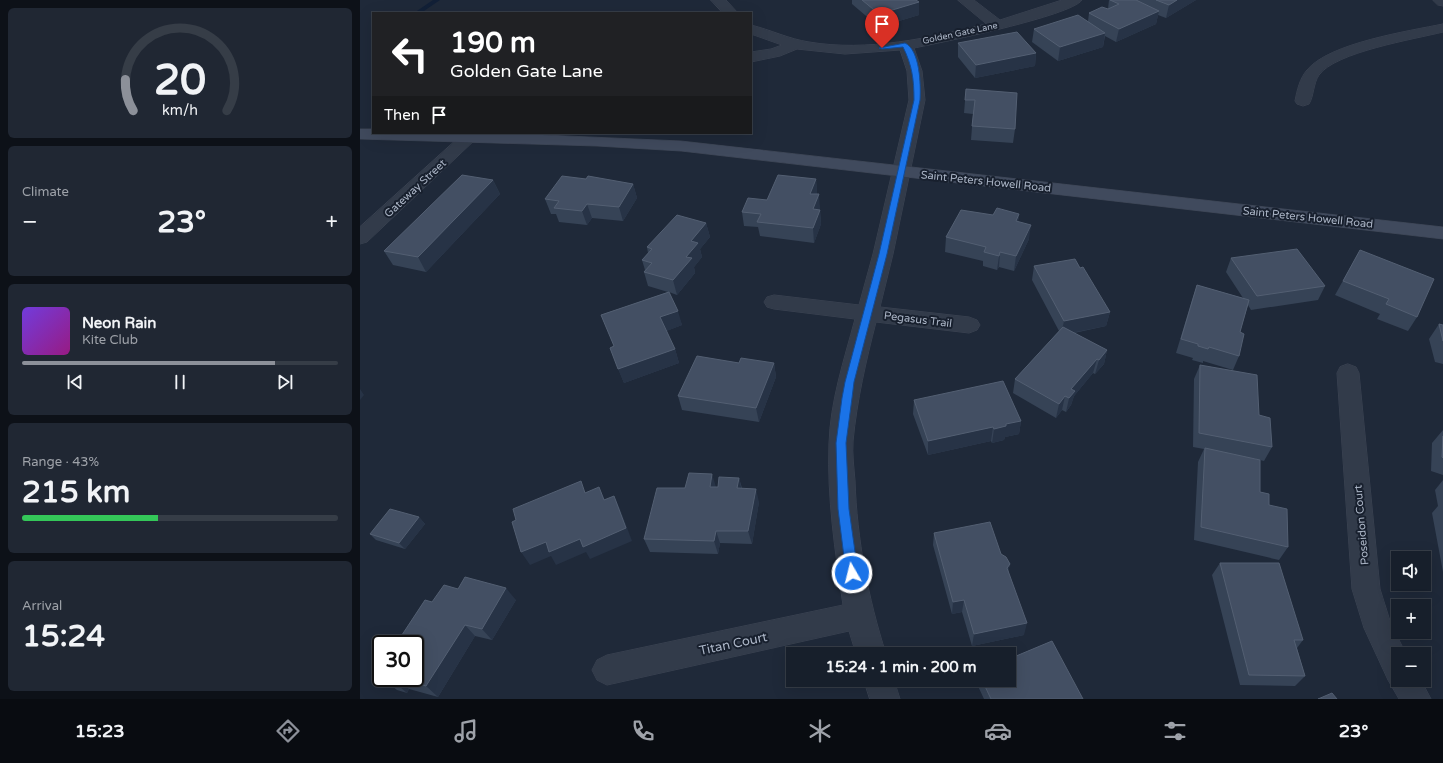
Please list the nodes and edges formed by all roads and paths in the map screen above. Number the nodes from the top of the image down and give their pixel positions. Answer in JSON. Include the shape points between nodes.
{"nodes":[{"id":1,"x":718,"y":0,"type":"edge"},
{"id":2,"x":965,"y":0,"type":"edge"},
{"id":3,"x":1075,"y":0,"type":"edge"},
{"id":4,"x":1440,"y":0,"type":"edge"},
{"id":5,"x":1443,"y":2,"type":"edge"},
{"id":6,"x":730,"y":12,"type":"edge"},
{"id":7,"x":998,"y":26,"type":"junction"},
{"id":8,"x":1443,"y":28,"type":"edge"},
{"id":9,"x":752,"y":29,"type":"edge"},
{"id":10,"x":794,"y":45,"type":"junction"},
{"id":11,"x":905,"y":45,"type":"junction"},
{"id":12,"x":752,"y":57,"type":"edge"},
{"id":13,"x":1303,"y":101,"type":"dead end"},
{"id":14,"x":360,"y":134,"type":"edge"},
{"id":15,"x":470,"y":137,"type":"junction"},
{"id":16,"x":900,"y":171,"type":"junction"},
{"id":17,"x":1443,"y":232,"type":"edge"},
{"id":18,"x":360,"y":238,"type":"edge"},
{"id":19,"x":774,"y":302,"type":"dead end"},
{"id":20,"x":868,"y":313,"type":"junction"},
{"id":21,"x":969,"y":325,"type":"dead end"},
{"id":22,"x":1348,"y":373,"type":"dead end"},
{"id":23,"x":859,"y":615,"type":"junction"},
{"id":24,"x":869,"y":647,"type":"edge"},
{"id":25,"x":1391,"y":655,"type":"edge"},
{"id":26,"x":607,"y":670,"type":"dead end"},
{"id":27,"x":881,"y":687,"type":"edge"},
{"id":28,"x":1408,"y":687,"type":"edge"},
{"id":29,"x":885,"y":699,"type":"edge"},
{"id":30,"x":1416,"y":699,"type":"edge"}],
"edges":[{"from":1,"to":6,"type":"street"},
{"from":2,"to":7,"type":"street"},
{"from":3,"to":7,"type":"street","name":"Golden Gate Lane"},
{"from":4,"to":5,"type":"street"},
{"from":7,"to":11,"type":"street","name":"Golden Gate Lane"},
{"from":8,"to":13,"type":"street","via":[[1347,52],[1322,64],[1313,72]]},
{"from":9,"to":10,"type":"street","name":"Golden Gate Lane"},
{"from":10,"to":11,"type":"street","name":"Golden Gate Lane","via":[[844,50]]},
{"from":10,"to":12,"type":"street","name":"Golden Gate Lane","via":[[775,53]]},
{"from":11,"to":16,"type":"street","name":"Pegasus Trail","via":[[914,62],[918,79],[917,100]]},
{"from":14,"to":15,"type":"main road","name":"Saint Peters Howell Road"},
{"from":15,"to":16,"type":"main road","name":"Saint Peters Howell Road","via":[[646,143]]},
{"from":15,"to":18,"type":"street","name":"Gateway Street"},
{"from":16,"to":17,"type":"main road","name":"Saint Peters Howell Road"},
{"from":16,"to":20,"type":"street","name":"Pegasus Trail"},
{"from":19,"to":20,"type":"street","name":"Pegasus Trail"},
{"from":20,"to":21,"type":"street","name":"Pegasus Trail"},
{"from":20,"to":23,"type":"street","name":"Pegasus Trail","via":[[849,382],[841,443],[843,509]]},
{"from":22,"to":25,"type":"street","name":"Poseidon Court","via":[[1366,589],[1378,628]]},
{"from":23,"to":24,"type":"street","name":"Pegasus Trail"},
{"from":23,"to":26,"type":"street","name":"Titan Court"},
{"from":27,"to":29,"type":"street"},
{"from":28,"to":30,"type":"street"}]}
